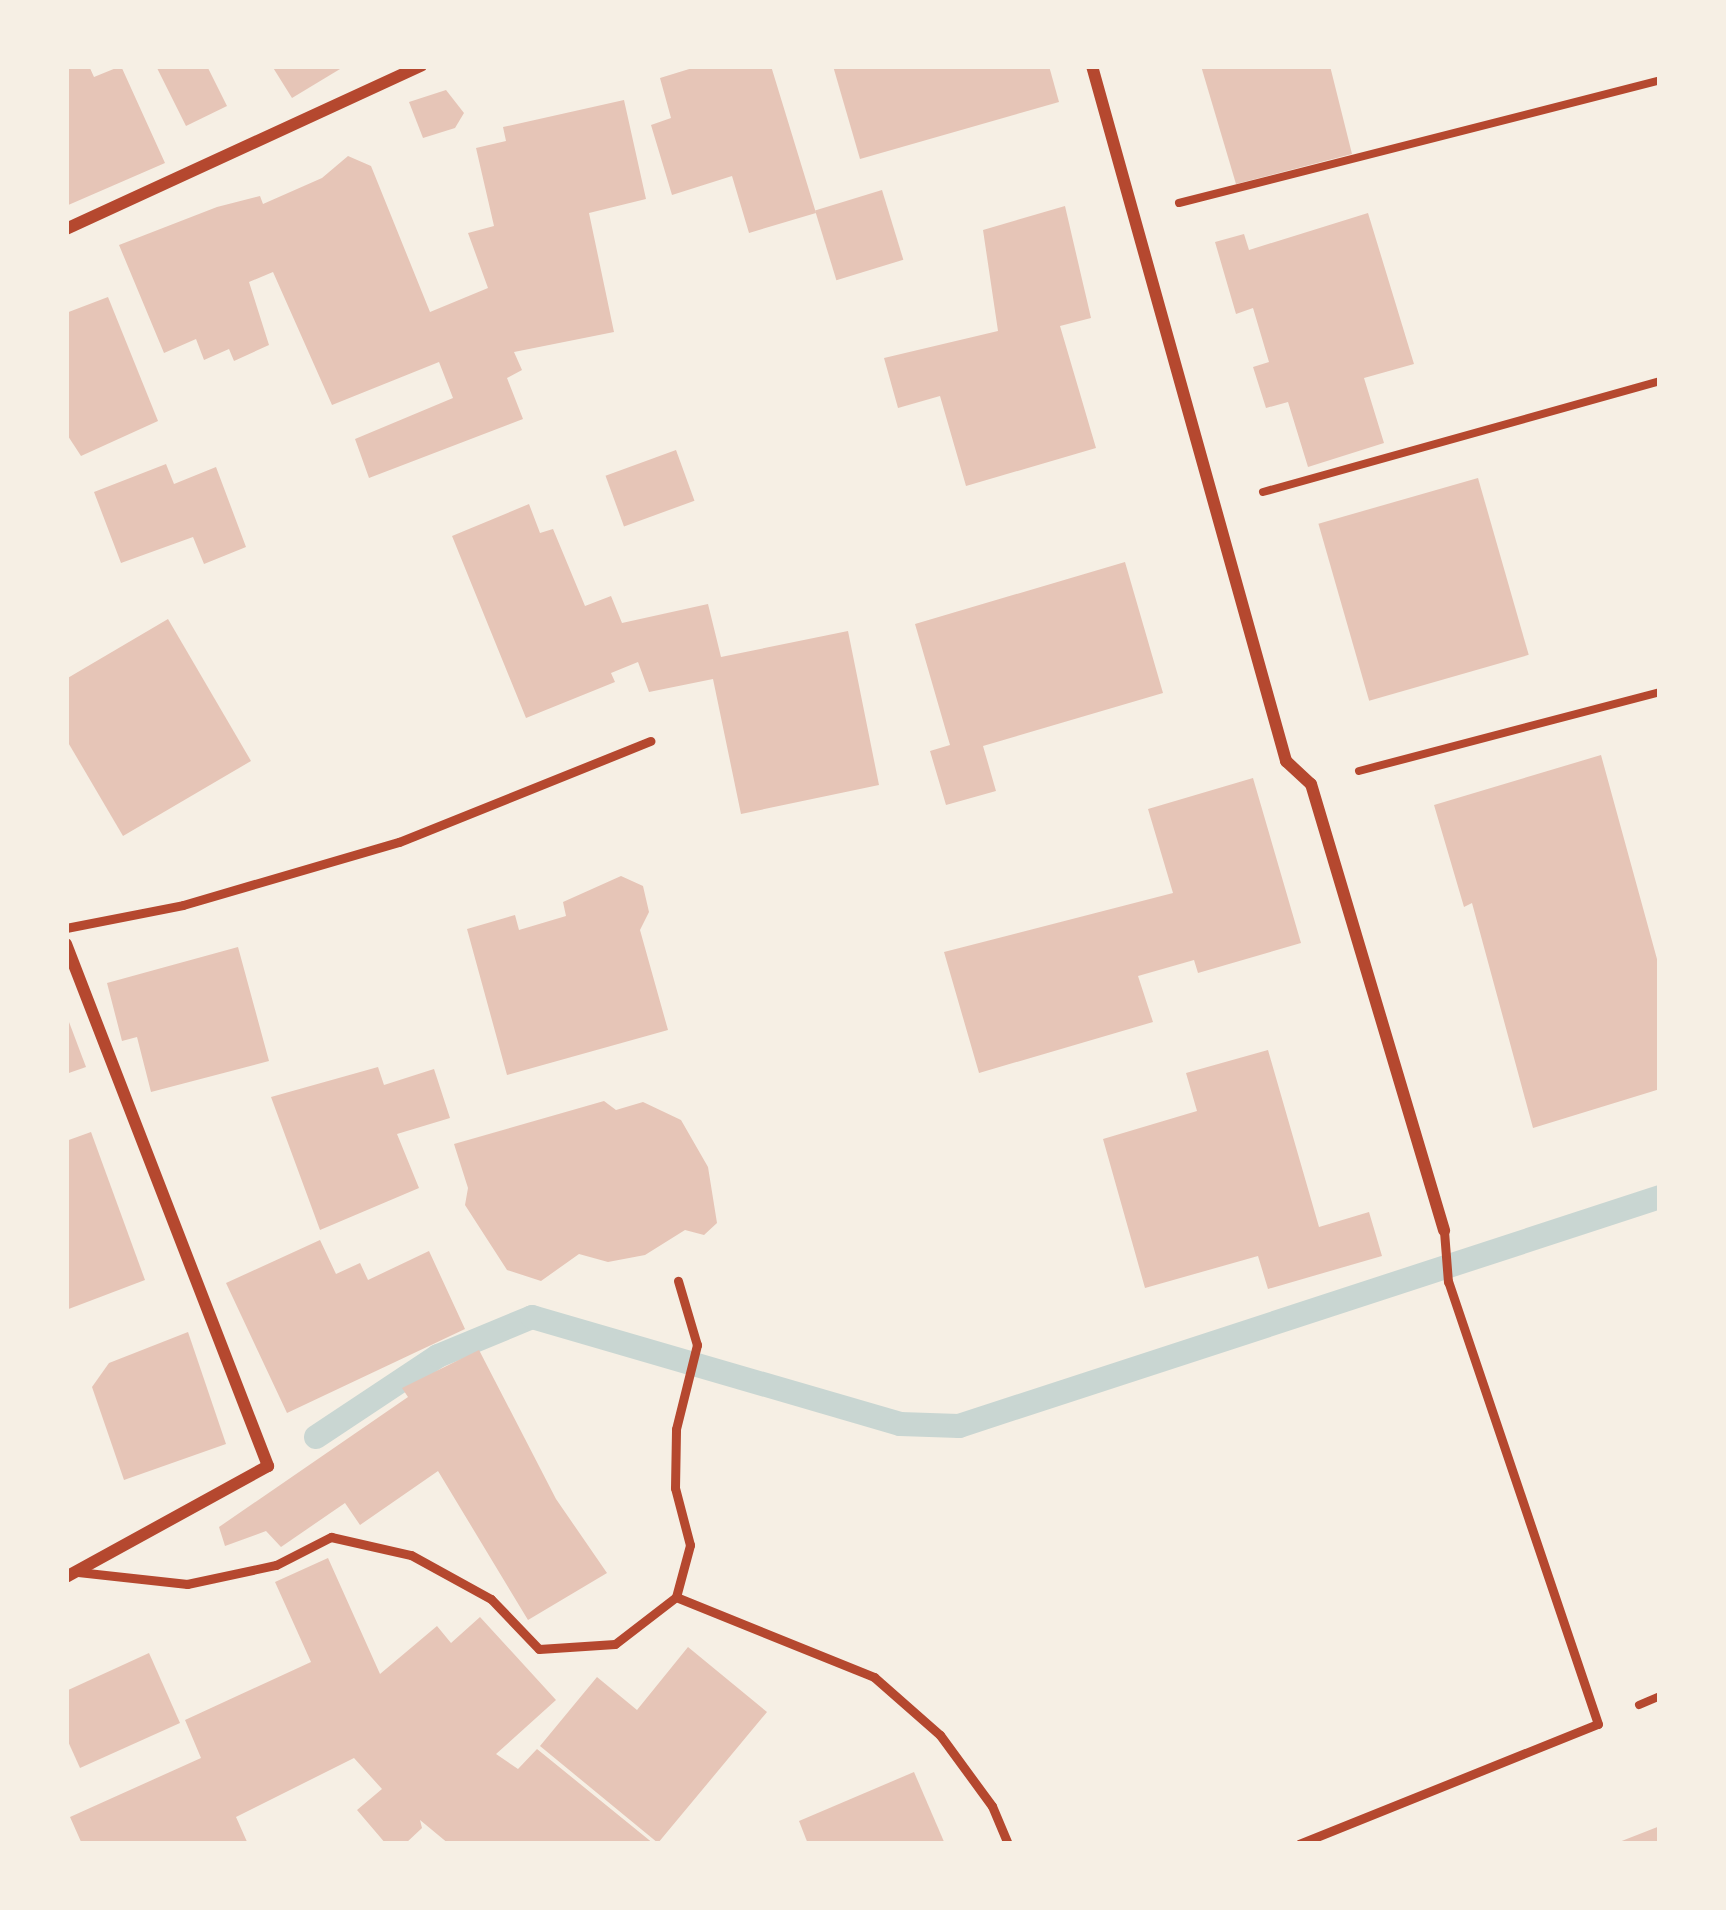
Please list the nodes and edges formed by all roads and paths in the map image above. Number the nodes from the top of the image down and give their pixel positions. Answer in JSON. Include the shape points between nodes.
{"nodes":[{"id":1,"x":421,"y":66,"type":"edge"},
{"id":2,"x":1092,"y":66,"type":"edge"},
{"id":3,"x":1660,"y":80,"type":"edge"},
{"id":4,"x":1134,"y":214,"type":"junction"},
{"id":5,"x":66,"y":229,"type":"edge"},
{"id":6,"x":1660,"y":381,"type":"edge"},
{"id":7,"x":1214,"y":506,"type":"junction"},
{"id":8,"x":1660,"y":692,"type":"edge"},
{"id":9,"x":650,"y":741,"type":"dead end"},
{"id":10,"x":1311,"y":784,"type":"junction"},
{"id":11,"x":66,"y":928,"type":"edge"},
{"id":12,"x":66,"y":944,"type":"edge"},
{"id":13,"x":1444,"y":1231,"type":"joint"},
{"id":14,"x":678,"y":1281,"type":"dead end"},
{"id":15,"x":72,"y":1574,"type":"edge"},
{"id":16,"x":676,"y":1598,"type":"junction"},
{"id":17,"x":1008,"y":1844,"type":"edge"},
{"id":18,"x":1299,"y":1844,"type":"edge"}],
"edges":[{"from":1,"to":5,"type":"street"},
{"from":2,"to":4,"type":"street"},
{"from":3,"to":4,"type":"path"},
{"from":4,"to":7,"type":"street"},
{"from":6,"to":7,"type":"path"},
{"from":7,"to":10,"type":"street","via":[[1286,761]]},
{"from":8,"to":10,"type":"path"},
{"from":9,"to":11,"type":"lane","via":[[399,842],[183,905]]},
{"from":10,"to":13,"type":"street"},
{"from":12,"to":15,"type":"street","via":[[268,1466]]},
{"from":13,"to":18,"type":"lane","via":[[1448,1282],[1598,1724]]},
{"from":14,"to":16,"type":"lane","via":[[698,1345],[684,1386],[676,1488],[690,1545]]},
{"from":15,"to":16,"type":"lane","via":[[187,1584],[276,1564],[331,1537],[411,1555],[491,1599],[538,1649],[615,1644]]},
{"from":16,"to":17,"type":"lane","via":[[874,1677],[940,1735],[992,1806]]}]}
